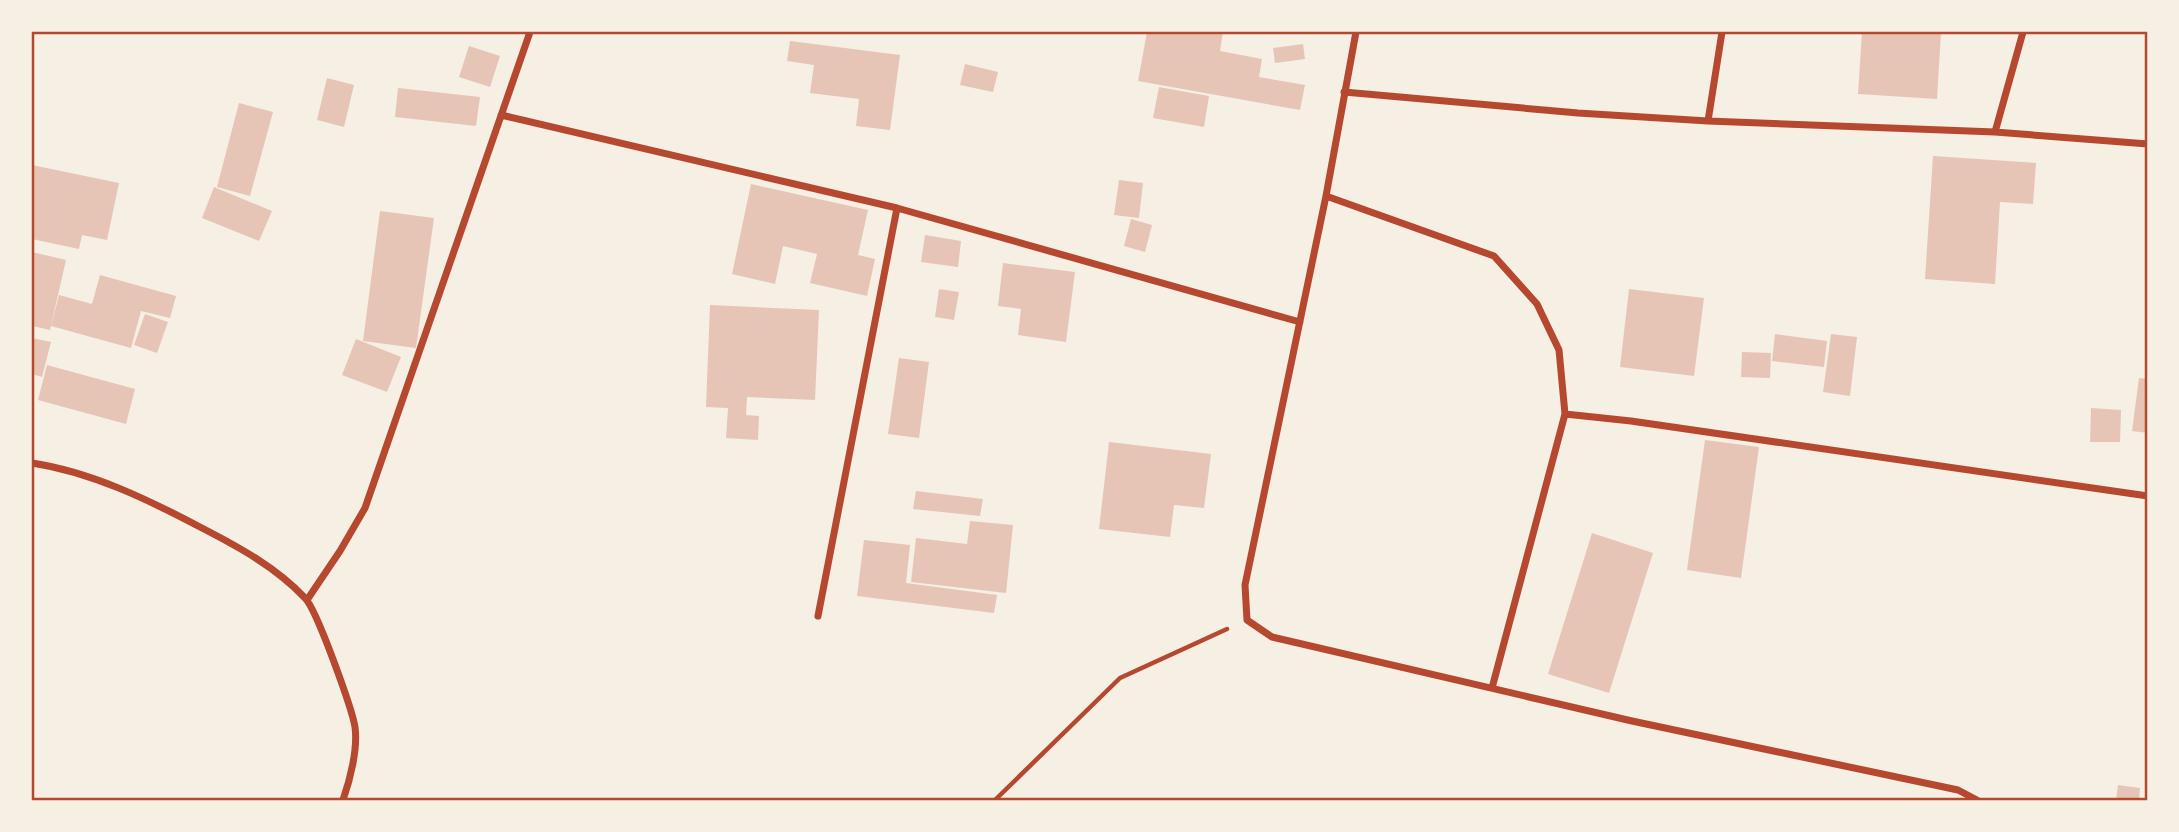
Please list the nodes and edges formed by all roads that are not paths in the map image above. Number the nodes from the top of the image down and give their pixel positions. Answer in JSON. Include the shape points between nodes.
{"nodes":[{"id":1,"x":530,"y":32,"type":"edge"},
{"id":2,"x":1356,"y":32,"type":"edge"},
{"id":3,"x":1723,"y":32,"type":"edge"},
{"id":4,"x":2023,"y":32,"type":"edge"},
{"id":5,"x":1344,"y":92,"type":"junction"},
{"id":6,"x":500,"y":115,"type":"junction"},
{"id":7,"x":1708,"y":121,"type":"junction"},
{"id":8,"x":1995,"y":132,"type":"junction"},
{"id":9,"x":2147,"y":144,"type":"edge"},
{"id":10,"x":1325,"y":196,"type":"junction"},
{"id":11,"x":897,"y":208,"type":"junction"},
{"id":12,"x":1300,"y":322,"type":"junction"},
{"id":13,"x":1565,"y":414,"type":"junction"},
{"id":14,"x":32,"y":463,"type":"edge"},
{"id":15,"x":2147,"y":496,"type":"edge"},
{"id":16,"x":307,"y":600,"type":"junction"},
{"id":17,"x":818,"y":616,"type":"dead end"},
{"id":18,"x":1492,"y":688,"type":"junction"},
{"id":19,"x":343,"y":800,"type":"edge"},
{"id":20,"x":1977,"y":800,"type":"edge"}],
"edges":[{"from":1,"to":6,"type":"street"},
{"from":2,"to":5,"type":"street"},
{"from":3,"to":7,"type":"street"},
{"from":4,"to":8,"type":"street"},
{"from":5,"to":7,"type":"street"},
{"from":5,"to":10,"type":"street"},
{"from":6,"to":11,"type":"street"},
{"from":6,"to":16,"type":"street","via":[[365,508]]},
{"from":7,"to":8,"type":"street"},
{"from":8,"to":9,"type":"street"},
{"from":10,"to":12,"type":"street"},
{"from":10,"to":13,"type":"street","via":[[1494,256],[1537,304],[1559,350]]},
{"from":11,"to":12,"type":"street"},
{"from":11,"to":17,"type":"street"},
{"from":12,"to":18,"type":"street","via":[[1245,585],[1247,620],[1272,637]]},
{"from":13,"to":15,"type":"street"},
{"from":13,"to":18,"type":"street"},
{"from":14,"to":16,"type":"street","via":[[139,495],[251,554]]},
{"from":16,"to":19,"type":"street","via":[[355,728],[351,776]]},
{"from":18,"to":20,"type":"street","via":[[1958,790]]}]}
